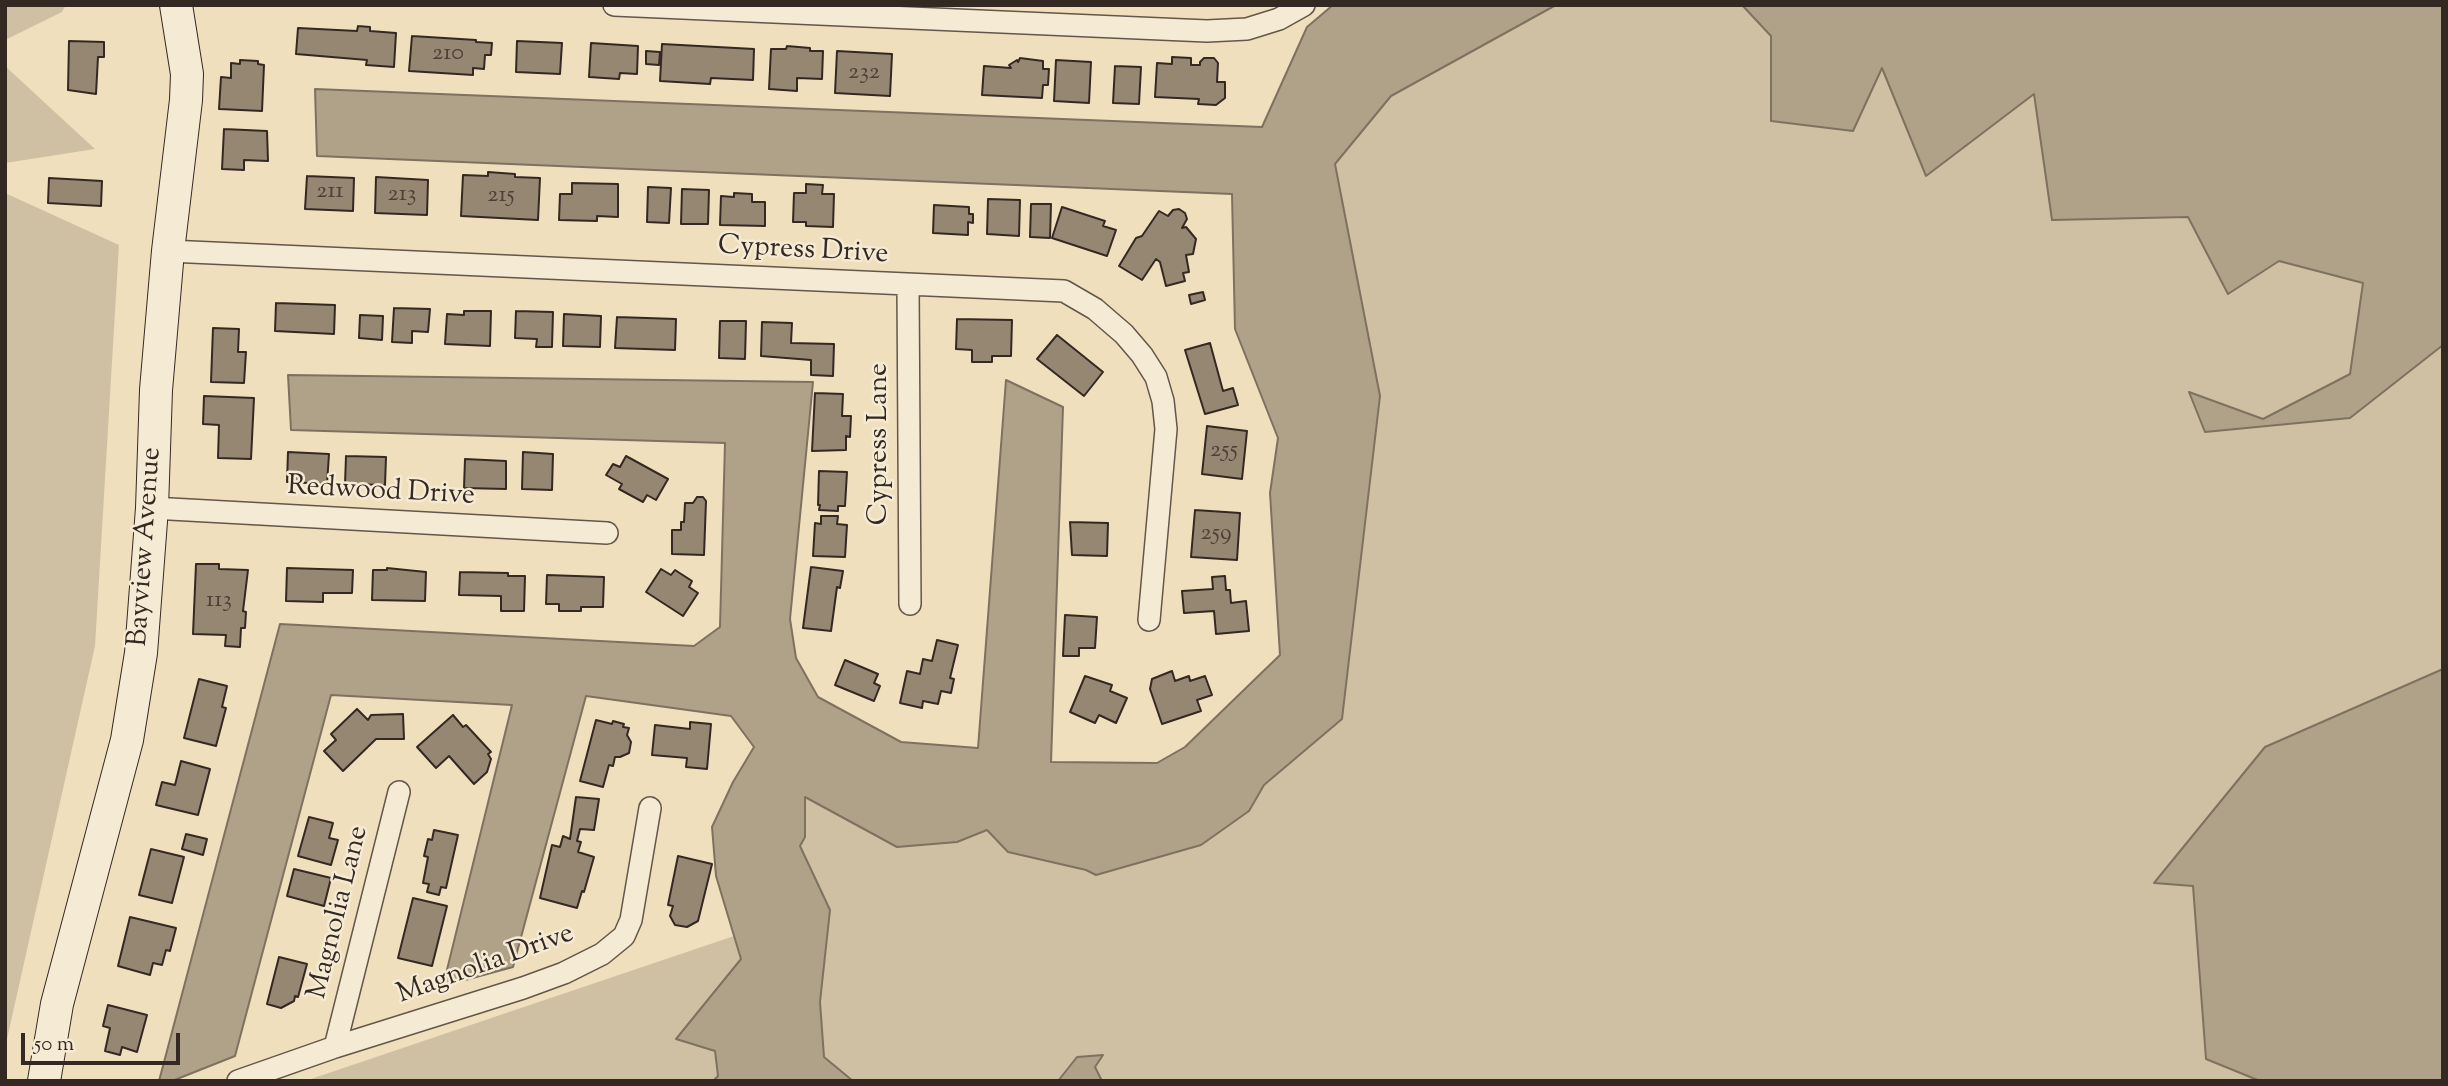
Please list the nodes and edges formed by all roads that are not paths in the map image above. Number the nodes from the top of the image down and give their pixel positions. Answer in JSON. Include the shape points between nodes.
{"nodes":[{"id":1,"x":176,"y":5,"type":"edge"},
{"id":2,"x":614,"y":5,"type":"edge"},
{"id":3,"x":1304,"y":5,"type":"edge"},
{"id":4,"x":168,"y":251,"type":"junction"},
{"id":5,"x":908,"y":285,"type":"junction"},
{"id":6,"x":152,"y":508,"type":"junction"},
{"id":7,"x":607,"y":533,"type":"dead end"},
{"id":8,"x":910,"y":604,"type":"dead end"},
{"id":9,"x":1149,"y":620,"type":"dead end"},
{"id":10,"x":399,"y":792,"type":"dead end"},
{"id":11,"x":650,"y":808,"type":"dead end"},
{"id":12,"x":335,"y":1047,"type":"junction"},
{"id":13,"x":44,"y":1081,"type":"edge"},
{"id":14,"x":238,"y":1081,"type":"edge"}],
"edges":[{"from":1,"to":4,"type":"main road","name":"Bayview Avenue","via":[[187,74]]},
{"from":2,"to":3,"type":"street","via":[[1207,31],[1247,29]]},
{"from":4,"to":5,"type":"street","name":"Cypress Drive"},
{"from":4,"to":6,"type":"main road","name":"Bayview Avenue"},
{"from":5,"to":8,"type":"street","name":"Cypress Lane"},
{"from":5,"to":9,"type":"street","name":"Cypress Drive","via":[[1064,291],[1095,309],[1142,355],[1156,377],[1166,429]]},
{"from":6,"to":7,"type":"street","name":"Redwood Drive"},
{"from":6,"to":13,"type":"main road","name":"Bayview Avenue","via":[[141,653],[127,740],[57,1004]]},
{"from":10,"to":12,"type":"street","name":"Magnolia Lane"},
{"from":11,"to":12,"type":"street","name":"Magnolia Drive","via":[[631,920],[624,936],[602,954],[523,988]]},
{"from":12,"to":14,"type":"street","name":"Magnolia Drive"}]}
